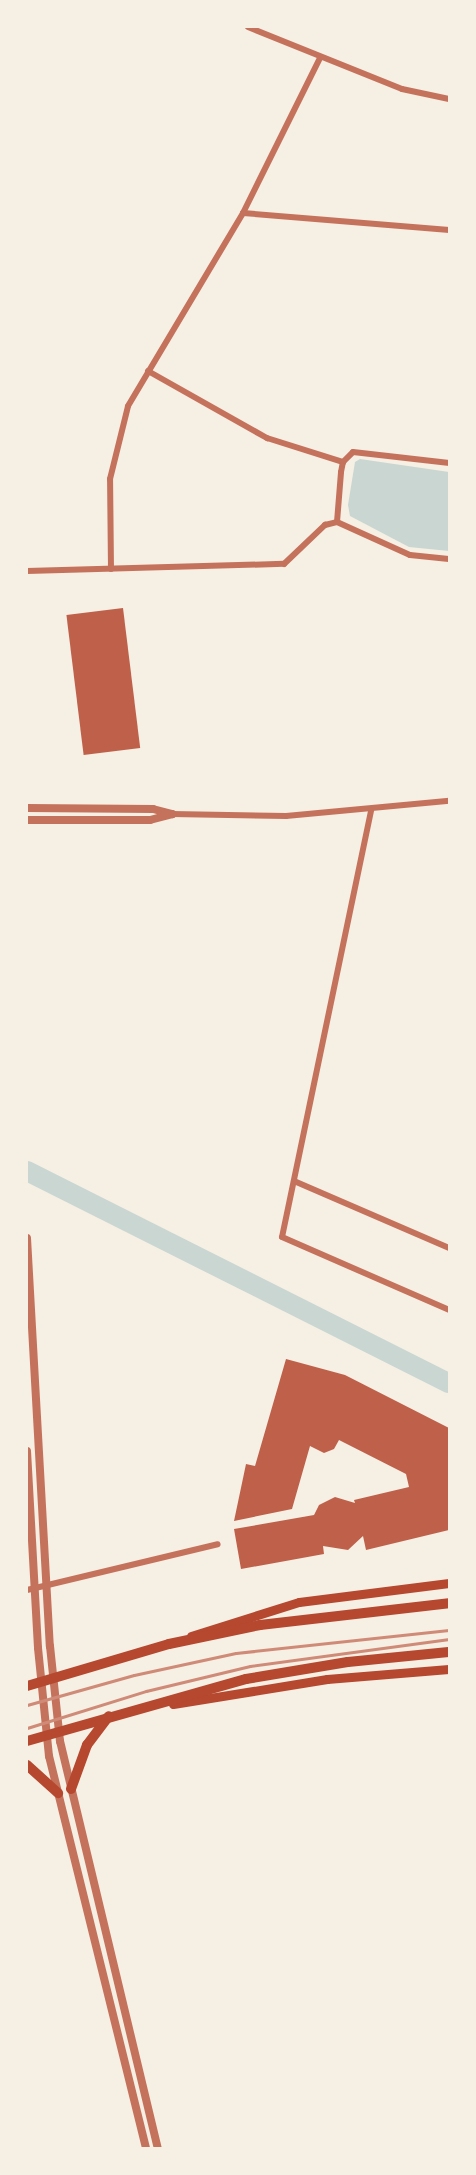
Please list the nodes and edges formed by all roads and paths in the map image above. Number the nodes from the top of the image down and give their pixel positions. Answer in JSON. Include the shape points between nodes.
{"nodes":[{"id":1,"x":248,"y":27,"type":"edge"},
{"id":2,"x":320,"y":58,"type":"junction"},
{"id":3,"x":449,"y":99,"type":"edge"},
{"id":4,"x":243,"y":213,"type":"junction"},
{"id":5,"x":449,"y":230,"type":"edge"},
{"id":6,"x":148,"y":371,"type":"junction"},
{"id":7,"x":343,"y":462,"type":"junction"},
{"id":8,"x":449,"y":463,"type":"edge"},
{"id":9,"x":337,"y":522,"type":"junction"},
{"id":10,"x":449,"y":559,"type":"edge"},
{"id":11,"x":111,"y":568,"type":"junction"},
{"id":12,"x":27,"y":571,"type":"edge"},
{"id":13,"x":449,"y":801,"type":"edge"},
{"id":14,"x":27,"y":808,"type":"edge"},
{"id":15,"x":371,"y":811,"type":"junction"},
{"id":16,"x":172,"y":814,"type":"junction"},
{"id":17,"x":27,"y":820,"type":"edge"},
{"id":18,"x":294,"y":1181,"type":"junction"},
{"id":19,"x":27,"y":1239,"type":"edge"},
{"id":20,"x":449,"y":1248,"type":"edge"},
{"id":21,"x":449,"y":1310,"type":"edge"},
{"id":22,"x":27,"y":1451,"type":"edge"},
{"id":23,"x":218,"y":1544,"type":"dead end"},
{"id":24,"x":449,"y":1582,"type":"edge"},
{"id":25,"x":47,"y":1585,"type":"junction"},
{"id":26,"x":31,"y":1589,"type":"edge"},
{"id":27,"x":449,"y":1604,"type":"edge"},
{"id":28,"x":170,"y":1644,"type":"junction"},
{"id":29,"x":449,"y":1652,"type":"edge"},
{"id":30,"x":449,"y":1669,"type":"edge"},
{"id":31,"x":54,"y":1678,"type":"junction"},
{"id":32,"x":41,"y":1682,"type":"junction"},
{"id":33,"x":27,"y":1686,"type":"edge"},
{"id":34,"x":112,"y":1715,"type":"junction"},
{"id":35,"x":58,"y":1731,"type":"junction"},
{"id":36,"x":46,"y":1734,"type":"junction"},
{"id":37,"x":27,"y":1741,"type":"edge"},
{"id":38,"x":27,"y":1765,"type":"edge"},
{"id":39,"x":70,"y":1789,"type":"junction"},
{"id":40,"x":58,"y":1792,"type":"junction"},
{"id":41,"x":146,"y":2148,"type":"edge"},
{"id":42,"x":158,"y":2148,"type":"edge"}],
"edges":[{"from":1,"to":2,"type":"street"},
{"from":2,"to":3,"type":"street","via":[[402,89]]},
{"from":2,"to":4,"type":"street"},
{"from":4,"to":5,"type":"street"},
{"from":4,"to":6,"type":"street"},
{"from":6,"to":7,"type":"street","via":[[267,438]]},
{"from":6,"to":11,"type":"street","via":[[128,406],[117,441],[110,479]]},
{"from":7,"to":8,"type":"street","via":[[353,452]]},
{"from":7,"to":9,"type":"street"},
{"from":9,"to":10,"type":"street","via":[[410,555]]},
{"from":9,"to":11,"type":"street","via":[[325,525],[284,564]]},
{"from":11,"to":12,"type":"street"},
{"from":13,"to":15,"type":"street"},
{"from":14,"to":16,"type":"street","via":[[153,808]]},
{"from":15,"to":16,"type":"street","via":[[286,816]]},
{"from":15,"to":18,"type":"street"},
{"from":16,"to":17,"type":"street","via":[[150,820]]},
{"from":18,"to":20,"type":"street"},
{"from":18,"to":21,"type":"street","via":[[282,1237]]},
{"from":19,"to":25,"type":"street"},
{"from":22,"to":26,"type":"street"},
{"from":23,"to":25,"type":"street"},
{"from":24,"to":28,"type":"main road","via":[[299,1602],[234,1620]]},
{"from":25,"to":26,"type":"street"},
{"from":25,"to":31,"type":"street"},
{"from":26,"to":32,"type":"street"},
{"from":27,"to":28,"type":"main road","via":[[260,1625]]},
{"from":28,"to":31,"type":"main road"},
{"from":29,"to":34,"type":"main road","via":[[296,1670],[201,1690]]},
{"from":30,"to":34,"type":"main road","via":[[291,1684]]},
{"from":31,"to":32,"type":"main road"},
{"from":31,"to":35,"type":"street"},
{"from":32,"to":33,"type":"main road"},
{"from":32,"to":36,"type":"street"},
{"from":34,"to":35,"type":"main road"},
{"from":34,"to":39,"type":"main road","via":[[87,1745]]},
{"from":35,"to":36,"type":"main road"},
{"from":35,"to":39,"type":"street"},
{"from":36,"to":37,"type":"main road"},
{"from":36,"to":40,"type":"street"},
{"from":38,"to":40,"type":"main road"},
{"from":39,"to":42,"type":"street"},
{"from":40,"to":41,"type":"street"}]}
